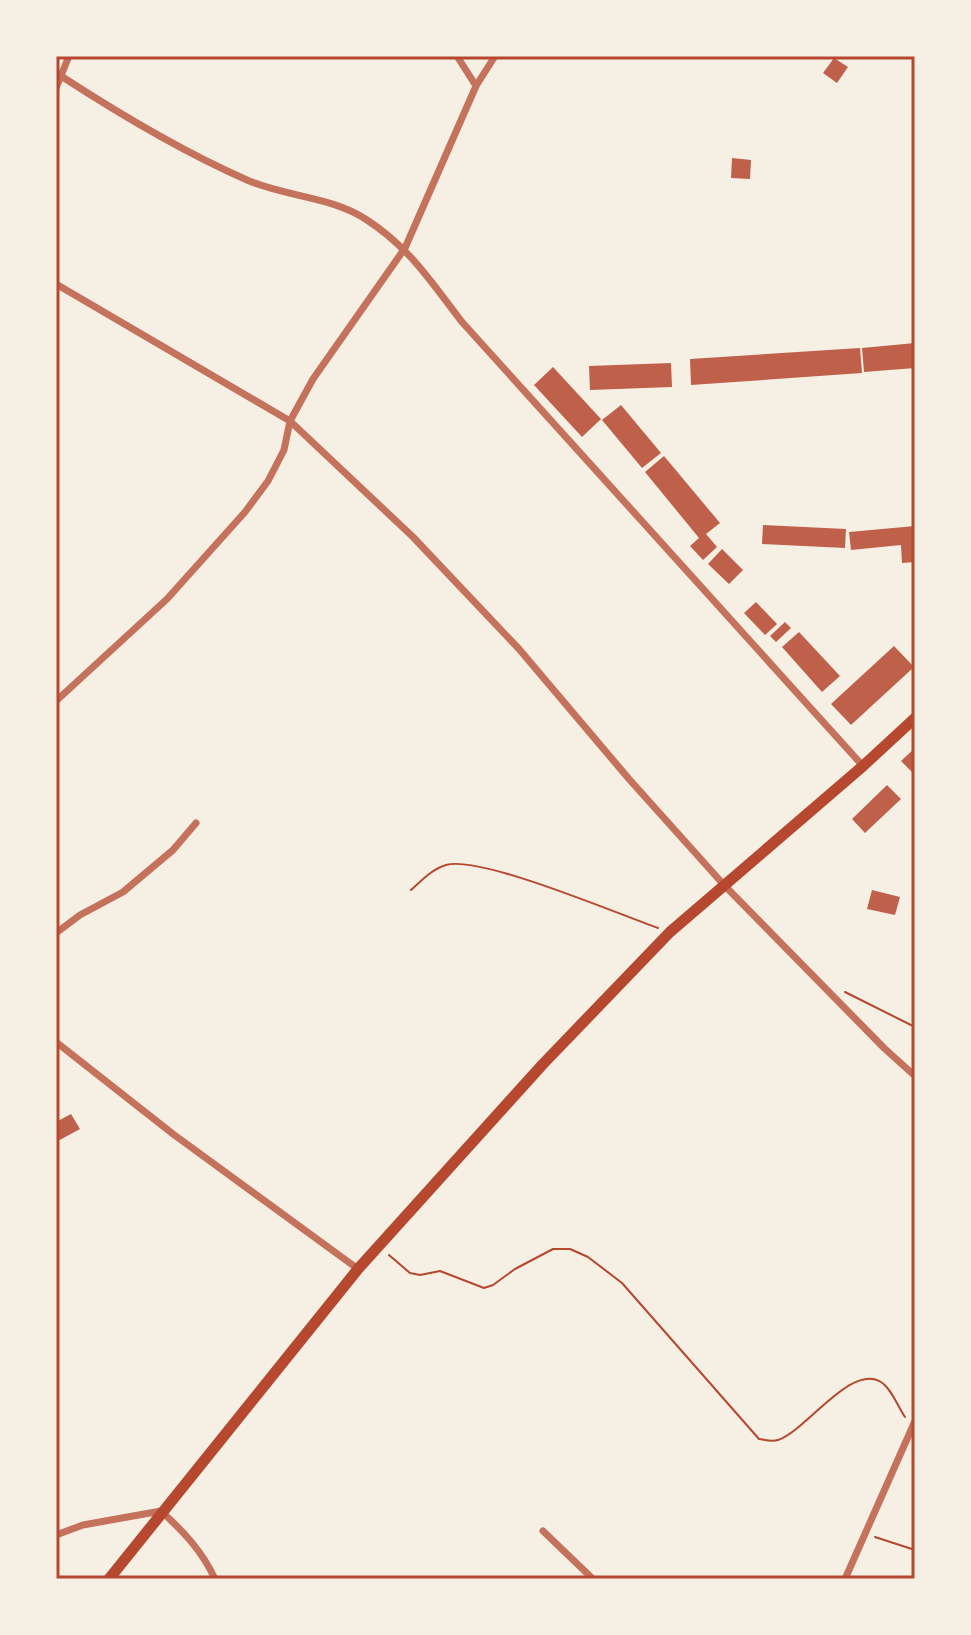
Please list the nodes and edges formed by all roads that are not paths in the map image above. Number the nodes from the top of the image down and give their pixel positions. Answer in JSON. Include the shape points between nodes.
{"nodes":[{"id":1,"x":69,"y":56,"type":"edge"},
{"id":2,"x":457,"y":56,"type":"edge"},
{"id":3,"x":495,"y":56,"type":"edge"},
{"id":4,"x":61,"y":76,"type":"junction"},
{"id":5,"x":476,"y":86,"type":"junction"},
{"id":6,"x":56,"y":88,"type":"edge"},
{"id":7,"x":405,"y":248,"type":"junction"},
{"id":8,"x":56,"y":284,"type":"edge"},
{"id":9,"x":290,"y":421,"type":"junction"},
{"id":10,"x":56,"y":701,"type":"edge"},
{"id":11,"x":915,"y":718,"type":"edge"},
{"id":12,"x":863,"y":766,"type":"junction"},
{"id":13,"x":196,"y":823,"type":"dead end"},
{"id":14,"x":724,"y":885,"type":"junction"},
{"id":15,"x":56,"y":933,"type":"edge"},
{"id":16,"x":56,"y":1042,"type":"edge"},
{"id":17,"x":915,"y":1076,"type":"edge"},
{"id":18,"x":358,"y":1269,"type":"junction"},
{"id":19,"x":913,"y":1425,"type":"edge"},
{"id":20,"x":161,"y":1511,"type":"junction"},
{"id":21,"x":543,"y":1531,"type":"dead end"},
{"id":22,"x":56,"y":1535,"type":"edge"},
{"id":23,"x":109,"y":1579,"type":"edge"},
{"id":24,"x":215,"y":1579,"type":"edge"},
{"id":25,"x":593,"y":1579,"type":"edge"},
{"id":26,"x":845,"y":1579,"type":"edge"}],
"edges":[{"from":1,"to":4,"type":"street"},
{"from":2,"to":5,"type":"street"},
{"from":3,"to":5,"type":"street"},
{"from":4,"to":6,"type":"street"},
{"from":4,"to":7,"type":"street","via":[[168,141],[247,180],[365,218]]},
{"from":5,"to":7,"type":"street"},
{"from":7,"to":9,"type":"street","via":[[313,379]]},
{"from":7,"to":12,"type":"street","via":[[462,322]]},
{"from":8,"to":9,"type":"street"},
{"from":9,"to":10,"type":"street","via":[[284,450],[245,512],[167,599]]},
{"from":9,"to":14,"type":"street","via":[[413,537],[519,649]]},
{"from":11,"to":12,"type":"main road"},
{"from":12,"to":14,"type":"main road"},
{"from":13,"to":15,"type":"street","via":[[123,892]]},
{"from":14,"to":17,"type":"street"},
{"from":14,"to":18,"type":"main road","via":[[670,932],[543,1064]]},
{"from":16,"to":18,"type":"street"},
{"from":18,"to":20,"type":"main road"},
{"from":19,"to":26,"type":"street"},
{"from":20,"to":22,"type":"street"},
{"from":20,"to":23,"type":"main road"},
{"from":20,"to":24,"type":"street","via":[[187,1534]]},
{"from":21,"to":25,"type":"street"}]}
